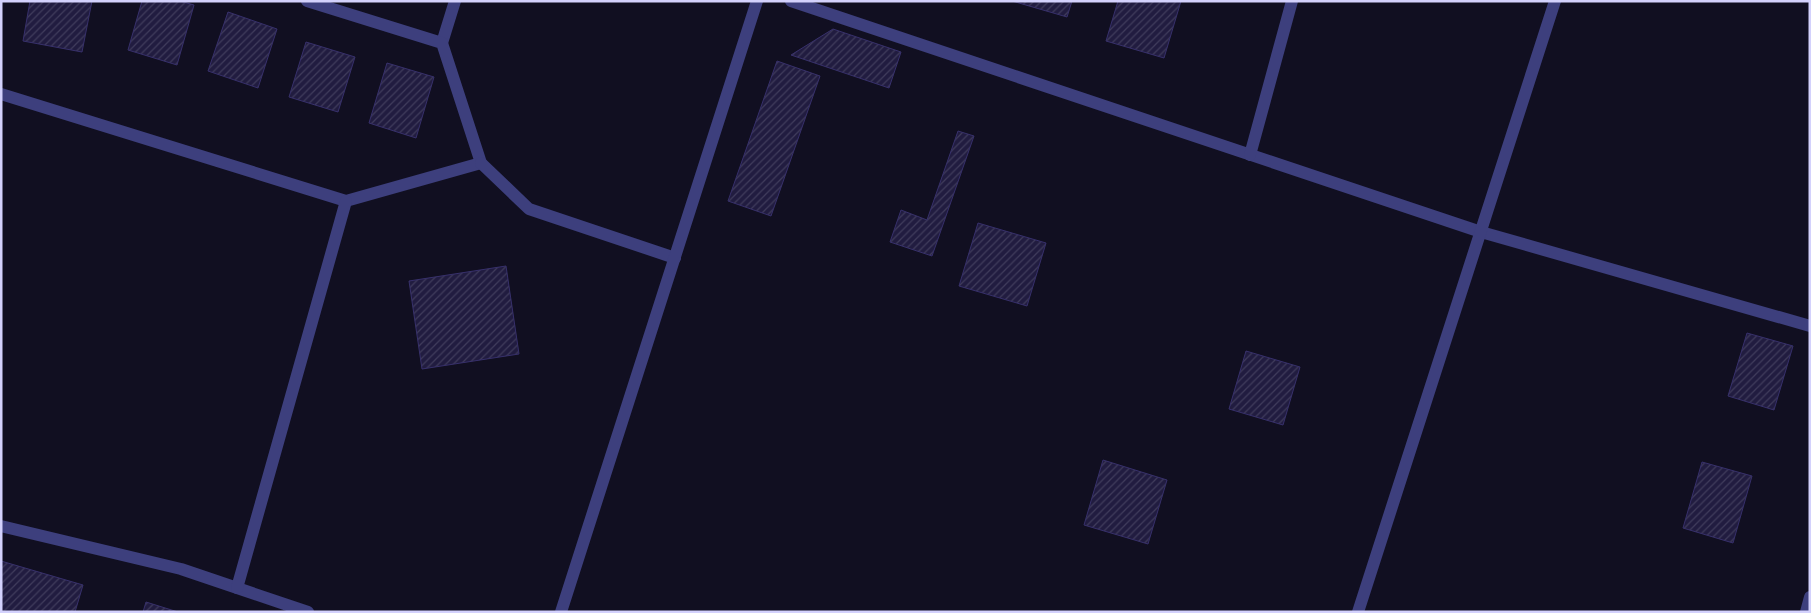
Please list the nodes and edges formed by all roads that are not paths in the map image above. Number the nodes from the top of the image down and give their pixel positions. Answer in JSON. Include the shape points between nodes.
{"nodes":[{"id":1,"x":307,"y":1,"type":"edge"},
{"id":2,"x":455,"y":1,"type":"edge"},
{"id":3,"x":757,"y":1,"type":"edge"},
{"id":4,"x":791,"y":1,"type":"edge"},
{"id":5,"x":1292,"y":1,"type":"edge"},
{"id":6,"x":1555,"y":1,"type":"edge"},
{"id":7,"x":442,"y":43,"type":"junction"},
{"id":8,"x":1,"y":94,"type":"edge"},
{"id":9,"x":1250,"y":155,"type":"junction"},
{"id":10,"x":481,"y":163,"type":"junction"},
{"id":11,"x":346,"y":201,"type":"junction"},
{"id":12,"x":1481,"y":232,"type":"junction"},
{"id":13,"x":675,"y":258,"type":"junction"},
{"id":14,"x":1810,"y":326,"type":"edge"},
{"id":15,"x":1,"y":526,"type":"edge"},
{"id":16,"x":238,"y":588,"type":"junction"},
{"id":17,"x":1810,"y":597,"type":"edge"},
{"id":18,"x":308,"y":612,"type":"edge"},
{"id":19,"x":561,"y":612,"type":"edge"},
{"id":20,"x":1358,"y":612,"type":"edge"},
{"id":21,"x":1806,"y":612,"type":"edge"}],
"edges":[{"from":1,"to":7,"type":"street"},
{"from":2,"to":7,"type":"street"},
{"from":3,"to":13,"type":"street"},
{"from":4,"to":9,"type":"street"},
{"from":5,"to":9,"type":"street"},
{"from":6,"to":12,"type":"street"},
{"from":7,"to":10,"type":"street"},
{"from":8,"to":11,"type":"street"},
{"from":9,"to":12,"type":"street"},
{"from":10,"to":11,"type":"street"},
{"from":10,"to":13,"type":"street","via":[[529,208]]},
{"from":11,"to":16,"type":"street"},
{"from":12,"to":14,"type":"street"},
{"from":12,"to":20,"type":"street"},
{"from":13,"to":19,"type":"street"},
{"from":15,"to":16,"type":"street","via":[[181,569]]},
{"from":16,"to":18,"type":"street"},
{"from":17,"to":21,"type":"street"}]}
